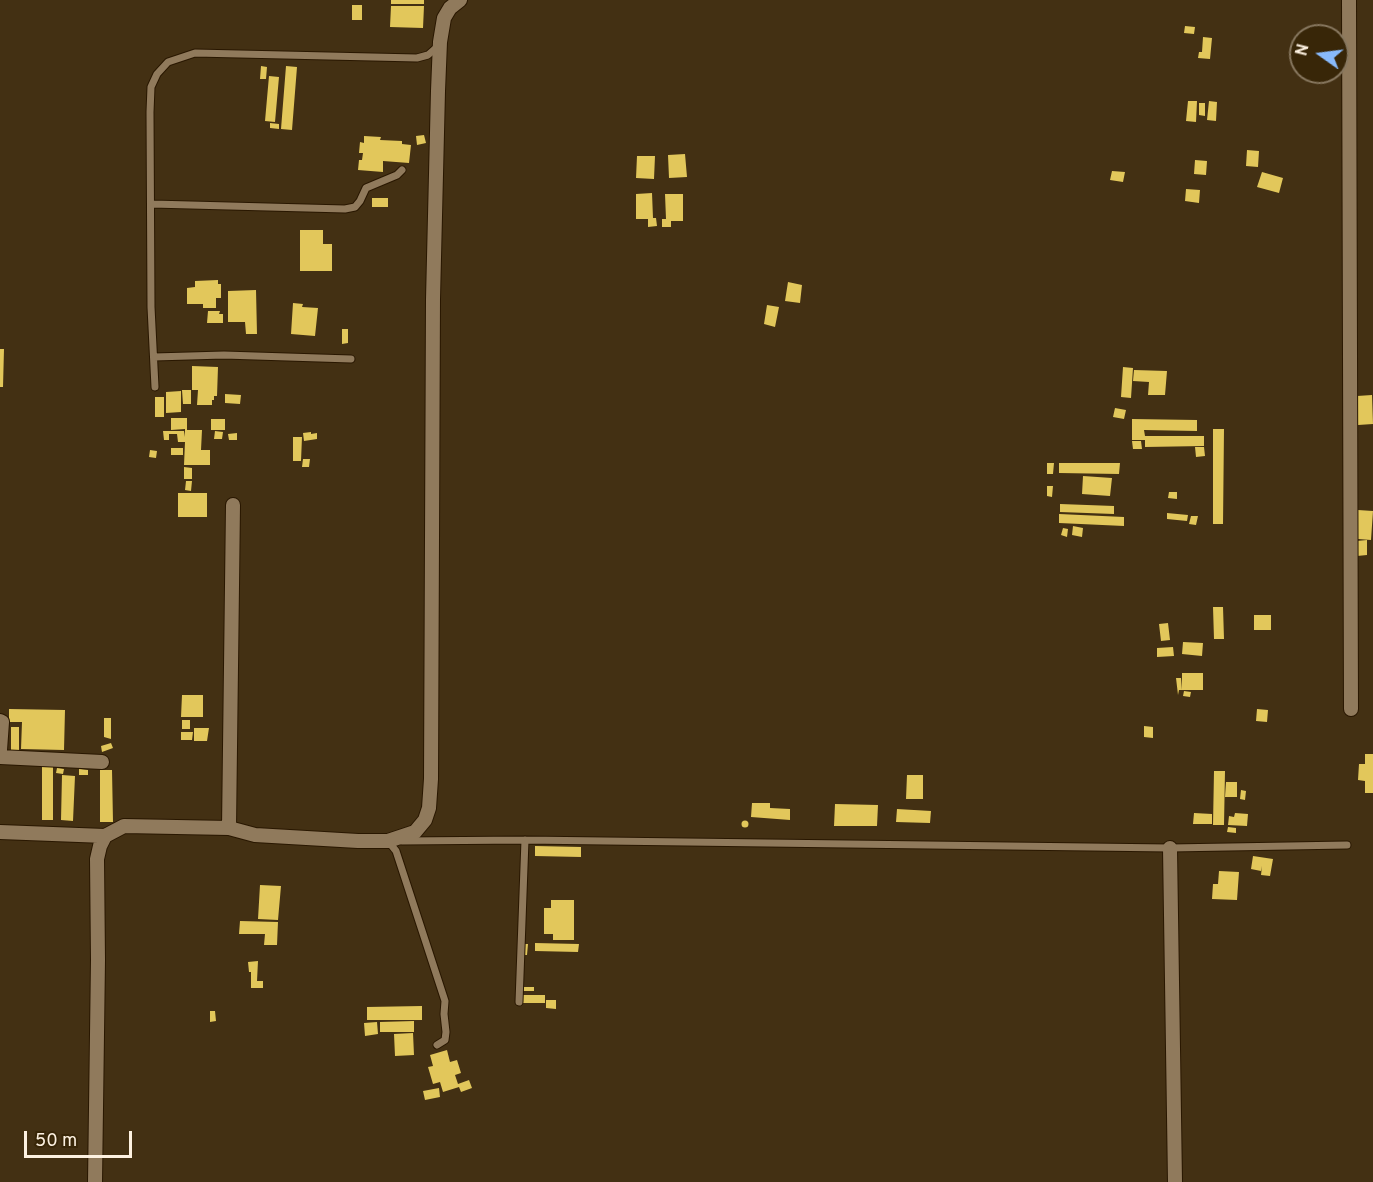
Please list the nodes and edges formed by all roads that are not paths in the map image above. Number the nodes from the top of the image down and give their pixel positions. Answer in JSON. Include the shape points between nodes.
{"nodes":[{"id":1,"x":460,"y":0,"type":"edge"},
{"id":2,"x":1348,"y":0,"type":"edge"},
{"id":3,"x":440,"y":42,"type":"junction"},
{"id":4,"x":402,"y":170,"type":"dead end"},
{"id":5,"x":152,"y":204,"type":"junction"},
{"id":6,"x":154,"y":357,"type":"junction"},
{"id":7,"x":351,"y":359,"type":"dead end"},
{"id":8,"x":155,"y":387,"type":"dead end"},
{"id":9,"x":233,"y":505,"type":"dead end"},
{"id":10,"x":1351,"y":710,"type":"dead end"},
{"id":11,"x":0,"y":721,"type":"edge"},
{"id":12,"x":0,"y":750,"type":"edge"},
{"id":13,"x":0,"y":756,"type":"edge"},
{"id":14,"x":102,"y":762,"type":"dead end"},
{"id":15,"x":229,"y":828,"type":"junction"},
{"id":16,"x":0,"y":832,"type":"edge"},
{"id":17,"x":105,"y":836,"type":"junction"},
{"id":18,"x":525,"y":840,"type":"junction"},
{"id":19,"x":388,"y":841,"type":"junction"},
{"id":20,"x":1347,"y":845,"type":"dead end"},
{"id":21,"x":1170,"y":848,"type":"junction"},
{"id":22,"x":519,"y":1002,"type":"dead end"},
{"id":23,"x":437,"y":1045,"type":"dead end"},
{"id":24,"x":95,"y":1182,"type":"edge"},
{"id":25,"x":1175,"y":1182,"type":"edge"}],
"edges":[{"from":1,"to":3,"type":"street","via":[[444,18]]},
{"from":2,"to":10,"type":"street"},
{"from":3,"to":5,"type":"lane","via":[[428,55],[417,58],[209,52],[168,63],[151,87]]},
{"from":3,"to":19,"type":"street","via":[[433,299],[430,797],[420,826]]},
{"from":4,"to":5,"type":"lane","via":[[366,188],[355,207]]},
{"from":5,"to":6,"type":"lane"},
{"from":6,"to":7,"type":"lane"},
{"from":6,"to":8,"type":"lane"},
{"from":9,"to":15,"type":"street"},
{"from":11,"to":12,"type":"street"},
{"from":13,"to":14,"type":"street"},
{"from":15,"to":17,"type":"street","via":[[124,826]]},
{"from":15,"to":19,"type":"street","via":[[255,835]]},
{"from":16,"to":17,"type":"street"},
{"from":17,"to":24,"type":"street","via":[[97,859]]},
{"from":18,"to":19,"type":"lane"},
{"from":18,"to":21,"type":"lane"},
{"from":18,"to":22,"type":"lane"},
{"from":19,"to":23,"type":"lane","via":[[396,851],[445,1001],[445,1040]]},
{"from":20,"to":21,"type":"lane"},
{"from":21,"to":25,"type":"street"}]}
